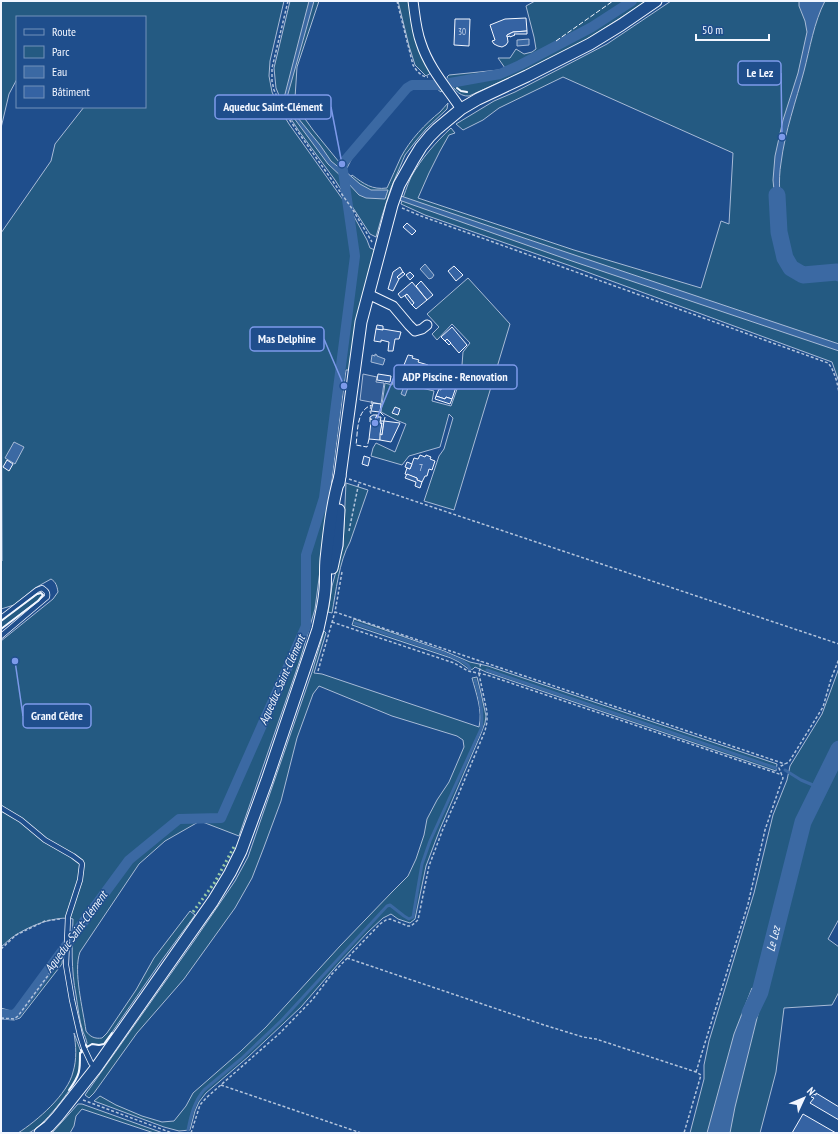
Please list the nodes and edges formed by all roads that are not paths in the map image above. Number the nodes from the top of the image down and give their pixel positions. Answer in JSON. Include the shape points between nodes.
{"nodes":[{"id":1,"x":413,"y":1,"type":"edge"},
{"id":2,"x":656,"y":1,"type":"edge"},
{"id":3,"x":461,"y":110,"type":"junction"},
{"id":4,"x":368,"y":294,"type":"junction"},
{"id":5,"x":427,"y":325,"type":"dead end"},
{"id":6,"x":1,"y":618,"type":"edge"},
{"id":7,"x":1,"y":636,"type":"edge"},
{"id":8,"x":1,"y":808,"type":"edge"},
{"id":9,"x":96,"y":1068,"type":"junction"},
{"id":10,"x":40,"y":1133,"type":"edge"}],
"edges":[{"from":1,"to":3,"type":"street","via":[[420,42]]},
{"from":2,"to":3,"type":"street","via":[[594,42],[478,99]]},
{"from":3,"to":4,"type":"street","via":[[437,129],[409,166],[392,206]]},
{"from":4,"to":5,"type":"street","via":[[392,306],[415,331]]},
{"from":4,"to":9,"type":"street","via":[[357,344],[340,476],[334,500],[321,618],[267,780],[238,858],[213,901]]},
{"from":6,"to":7,"type":"lane","via":[[37,590],[42,588],[48,594]]},
{"from":8,"to":9,"type":"lane","via":[[82,864],[80,880],[68,918],[67,972],[84,1048]]},
{"from":9,"to":10,"type":"street","via":[[49,1126]]}]}
